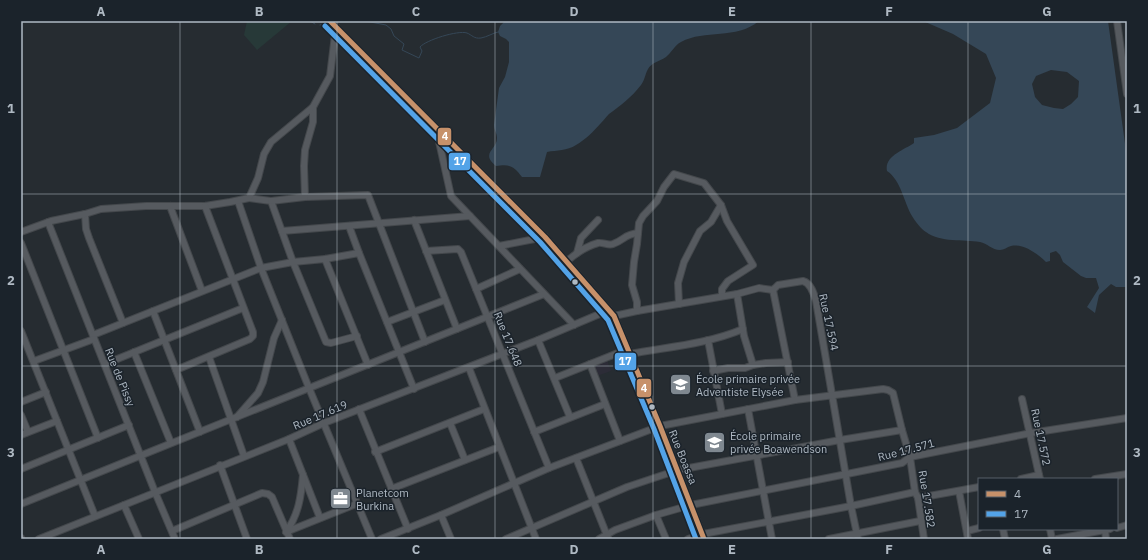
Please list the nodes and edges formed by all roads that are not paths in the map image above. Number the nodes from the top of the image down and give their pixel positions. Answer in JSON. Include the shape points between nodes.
{"nodes":[{"id":1,"x":330,"y":21,"type":"edge"},
{"id":2,"x":1117,"y":21,"type":"edge"},
{"id":3,"x":336,"y":28,"type":"junction"},
{"id":4,"x":1127,"y":94,"type":"edge"},
{"id":5,"x":313,"y":107,"type":"junction"},
{"id":6,"x":436,"y":128,"type":"junction"},
{"id":7,"x":306,"y":197,"type":"junction"},
{"id":8,"x":249,"y":198,"type":"junction"},
{"id":9,"x":238,"y":200,"type":"junction"},
{"id":10,"x":271,"y":201,"type":"junction"},
{"id":11,"x":721,"y":205,"type":"junction"},
{"id":12,"x":170,"y":206,"type":"junction"},
{"id":13,"x":205,"y":206,"type":"junction"},
{"id":14,"x":85,"y":214,"type":"junction"},
{"id":15,"x":470,"y":216,"type":"junction"},
{"id":16,"x":414,"y":220,"type":"junction"},
{"id":17,"x":598,"y":220,"type":"dead end"},
{"id":18,"x":48,"y":222,"type":"junction"},
{"id":19,"x":380,"y":223,"type":"junction"},
{"id":20,"x":350,"y":226,"type":"junction"},
{"id":21,"x":282,"y":231,"type":"junction"},
{"id":22,"x":21,"y":232,"type":"edge"},
{"id":23,"x":638,"y":233,"type":"junction"},
{"id":24,"x":545,"y":237,"type":"junction"},
{"id":25,"x":21,"y":243,"type":"edge"},
{"id":26,"x":499,"y":246,"type":"junction"},
{"id":27,"x":426,"y":251,"type":"junction"},
{"id":28,"x":359,"y":253,"type":"junction"},
{"id":29,"x":577,"y":253,"type":"junction"},
{"id":30,"x":325,"y":259,"type":"junction"},
{"id":31,"x":28,"y":262,"type":"junction"},
{"id":32,"x":293,"y":262,"type":"junction"},
{"id":33,"x":566,"y":262,"type":"junction"},
{"id":34,"x":21,"y":264,"type":"edge"},
{"id":35,"x":261,"y":268,"type":"junction"},
{"id":36,"x":520,"y":269,"type":"junction"},
{"id":37,"x":232,"y":279,"type":"junction"},
{"id":38,"x":476,"y":288,"type":"junction"},
{"id":39,"x":773,"y":290,"type":"junction"},
{"id":40,"x":202,"y":291,"type":"junction"},
{"id":41,"x":544,"y":294,"type":"junction"},
{"id":42,"x":737,"y":294,"type":"junction"},
{"id":43,"x":722,"y":296,"type":"junction"},
{"id":44,"x":445,"y":300,"type":"junction"},
{"id":45,"x":679,"y":304,"type":"junction"},
{"id":46,"x":243,"y":308,"type":"junction"},
{"id":47,"x":609,"y":310,"type":"junction"},
{"id":48,"x":153,"y":311,"type":"junction"},
{"id":49,"x":637,"y":311,"type":"junction"},
{"id":50,"x":414,"y":312,"type":"junction"},
{"id":51,"x":614,"y":316,"type":"junction"},
{"id":52,"x":488,"y":317,"type":"junction"},
{"id":53,"x":282,"y":320,"type":"junction"},
{"id":54,"x":387,"y":322,"type":"junction"},
{"id":55,"x":123,"y":323,"type":"junction"},
{"id":56,"x":574,"y":325,"type":"junction"},
{"id":57,"x":457,"y":329,"type":"junction"},
{"id":58,"x":743,"y":329,"type":"junction"},
{"id":59,"x":21,"y":331,"type":"edge"},
{"id":60,"x":730,"y":334,"type":"junction"},
{"id":61,"x":357,"y":336,"type":"junction"},
{"id":62,"x":744,"y":336,"type":"junction"},
{"id":63,"x":93,"y":337,"type":"junction"},
{"id":64,"x":164,"y":339,"type":"junction"},
{"id":65,"x":538,"y":340,"type":"junction"},
{"id":66,"x":708,"y":340,"type":"junction"},
{"id":67,"x":425,"y":342,"type":"junction"},
{"id":68,"x":64,"y":350,"type":"junction"},
{"id":69,"x":629,"y":351,"type":"junction"},
{"id":70,"x":134,"y":352,"type":"junction"},
{"id":71,"x":399,"y":352,"type":"junction"},
{"id":72,"x":503,"y":354,"type":"junction"},
{"id":73,"x":209,"y":357,"type":"junction"},
{"id":74,"x":34,"y":361,"type":"junction"},
{"id":75,"x":788,"y":362,"type":"junction"},
{"id":76,"x":105,"y":364,"type":"junction"},
{"id":77,"x":590,"y":364,"type":"junction"},
{"id":78,"x":368,"y":365,"type":"junction"},
{"id":79,"x":753,"y":365,"type":"junction"},
{"id":80,"x":469,"y":368,"type":"junction"},
{"id":81,"x":176,"y":370,"type":"junction"},
{"id":82,"x":714,"y":371,"type":"junction"},
{"id":83,"x":555,"y":378,"type":"junction"},
{"id":84,"x":309,"y":388,"type":"junction"},
{"id":85,"x":414,"y":389,"type":"junction"},
{"id":86,"x":46,"y":392,"type":"junction"},
{"id":87,"x":832,"y":395,"type":"junction"},
{"id":88,"x":1022,"y":399,"type":"dead end"},
{"id":89,"x":795,"y":400,"type":"junction"},
{"id":90,"x":21,"y":402,"type":"edge"},
{"id":91,"x":605,"y":404,"type":"junction"},
{"id":92,"x":359,"y":409,"type":"junction"},
{"id":93,"x":484,"y":409,"type":"junction"},
{"id":94,"x":748,"y":409,"type":"junction"},
{"id":95,"x":722,"y":414,"type":"junction"},
{"id":96,"x":21,"y":415,"type":"edge"},
{"id":97,"x":570,"y":417,"type":"junction"},
{"id":98,"x":1127,"y":418,"type":"edge"},
{"id":99,"x":234,"y":419,"type":"junction"},
{"id":100,"x":57,"y":421,"type":"junction"},
{"id":101,"x":324,"y":423,"type":"junction"},
{"id":102,"x":450,"y":423,"type":"junction"},
{"id":103,"x":129,"y":426,"type":"junction"},
{"id":104,"x":660,"y":426,"type":"junction"},
{"id":105,"x":902,"y":430,"type":"junction"},
{"id":106,"x":28,"y":432,"type":"junction"},
{"id":107,"x":200,"y":432,"type":"junction"},
{"id":108,"x":534,"y":432,"type":"junction"},
{"id":109,"x":1030,"y":433,"type":"junction"},
{"id":110,"x":21,"y":435,"type":"edge"},
{"id":111,"x":98,"y":438,"type":"junction"},
{"id":112,"x":289,"y":439,"type":"junction"},
{"id":113,"x":840,"y":440,"type":"junction"},
{"id":114,"x":620,"y":441,"type":"junction"},
{"id":115,"x":171,"y":443,"type":"junction"},
{"id":116,"x":499,"y":448,"type":"junction"},
{"id":117,"x":69,"y":450,"type":"junction"},
{"id":118,"x":376,"y":452,"type":"junction"},
{"id":119,"x":141,"y":455,"type":"junction"},
{"id":120,"x":757,"y":455,"type":"junction"},
{"id":121,"x":244,"y":456,"type":"junction"},
{"id":122,"x":910,"y":457,"type":"junction"},
{"id":123,"x":576,"y":458,"type":"junction"},
{"id":124,"x":465,"y":460,"type":"junction"},
{"id":125,"x":220,"y":465,"type":"junction"},
{"id":126,"x":549,"y":468,"type":"junction"},
{"id":127,"x":21,"y":469,"type":"edge"},
{"id":128,"x":678,"y":470,"type":"junction"},
{"id":129,"x":303,"y":473,"type":"junction"},
{"id":130,"x":1127,"y":474,"type":"edge"},
{"id":131,"x":847,"y":475,"type":"junction"},
{"id":132,"x":1039,"y":477,"type":"edge"},
{"id":133,"x":1101,"y":478,"type":"edge"},
{"id":134,"x":80,"y":480,"type":"junction"},
{"id":135,"x":514,"y":483,"type":"junction"},
{"id":136,"x":978,"y":487,"type":"edge"},
{"id":137,"x":391,"y":489,"type":"junction"},
{"id":138,"x":959,"y":491,"type":"junction"},
{"id":139,"x":155,"y":492,"type":"junction"},
{"id":140,"x":763,"y":492,"type":"junction"},
{"id":141,"x":915,"y":492,"type":"junction"},
{"id":142,"x":918,"y":498,"type":"junction"},
{"id":143,"x":593,"y":501,"type":"junction"},
{"id":144,"x":21,"y":504,"type":"edge"},
{"id":145,"x":234,"y":504,"type":"junction"},
{"id":146,"x":356,"y":504,"type":"junction"},
{"id":147,"x":124,"y":505,"type":"junction"},
{"id":148,"x":691,"y":505,"type":"junction"},
{"id":149,"x":851,"y":506,"type":"junction"},
{"id":150,"x":441,"y":515,"type":"junction"},
{"id":151,"x":656,"y":515,"type":"junction"},
{"id":152,"x":95,"y":516,"type":"junction"},
{"id":153,"x":320,"y":518,"type":"junction"},
{"id":154,"x":769,"y":521,"type":"junction"},
{"id":155,"x":920,"y":521,"type":"junction"},
{"id":156,"x":978,"y":528,"type":"edge"},
{"id":157,"x":408,"y":529,"type":"junction"},
{"id":158,"x":532,"y":529,"type":"junction"},
{"id":159,"x":1107,"y":530,"type":"edge"},
{"id":160,"x":172,"y":531,"type":"junction"},
{"id":161,"x":967,"y":531,"type":"junction"},
{"id":162,"x":286,"y":532,"type":"junction"},
{"id":163,"x":55,"y":536,"type":"edge"},
{"id":164,"x":704,"y":536,"type":"edge"},
{"id":165,"x":858,"y":536,"type":"edge"},
{"id":166,"x":608,"y":537,"type":"edge"},
{"id":167,"x":39,"y":539,"type":"edge"},
{"id":168,"x":138,"y":539,"type":"edge"},
{"id":169,"x":175,"y":539,"type":"edge"},
{"id":170,"x":247,"y":539,"type":"edge"},
{"id":171,"x":290,"y":539,"type":"edge"},
{"id":172,"x":372,"y":539,"type":"edge"},
{"id":173,"x":382,"y":539,"type":"edge"},
{"id":174,"x":451,"y":539,"type":"edge"},
{"id":175,"x":506,"y":539,"type":"edge"},
{"id":176,"x":536,"y":539,"type":"edge"},
{"id":177,"x":599,"y":539,"type":"edge"},
{"id":178,"x":666,"y":539,"type":"edge"},
{"id":179,"x":688,"y":539,"type":"edge"},
{"id":180,"x":772,"y":539,"type":"edge"},
{"id":181,"x":829,"y":539,"type":"edge"},
{"id":182,"x":924,"y":539,"type":"edge"},
{"id":183,"x":968,"y":539,"type":"edge"},
{"id":184,"x":1057,"y":539,"type":"edge"},
{"id":185,"x":1106,"y":539,"type":"edge"}],
"edges":[{"from":1,"to":3,"type":"street","name":"Rue Boassa"},
{"from":2,"to":4,"type":"street"},
{"from":3,"to":5,"type":"street","via":[[330,76]]},
{"from":3,"to":6,"type":"street","name":"Rue Boassa"},
{"from":5,"to":7,"type":"street","via":[[313,122],[305,150]]},
{"from":5,"to":8,"type":"street","via":[[275,138],[267,148]]},
{"from":6,"to":15,"type":"street","via":[[451,196]]},
{"from":6,"to":24,"type":"street","name":"Rue Boassa"},
{"from":7,"to":10,"type":"street"},
{"from":7,"to":19,"type":"street","via":[[368,194]]},
{"from":8,"to":9,"type":"street"},
{"from":8,"to":10,"type":"street"},
{"from":9,"to":13,"type":"street"},
{"from":9,"to":35,"type":"street"},
{"from":10,"to":21,"type":"street"},
{"from":11,"to":23,"type":"street","via":[[704,183],[674,174],[657,201],[640,220]]},
{"from":11,"to":43,"type":"street","via":[[727,221],[753,265],[728,280],[722,289]]},
{"from":11,"to":45,"type":"street","via":[[710,222],[700,231],[684,262],[678,283]]},
{"from":12,"to":13,"type":"street"},
{"from":12,"to":14,"type":"street","via":[[101,209]]},
{"from":12,"to":40,"type":"street"},
{"from":13,"to":37,"type":"street"},
{"from":14,"to":18,"type":"street"},
{"from":14,"to":55,"type":"street","via":[[89,238]]},
{"from":15,"to":16,"type":"street"},
{"from":15,"to":26,"type":"street"},
{"from":16,"to":19,"type":"street"},
{"from":16,"to":27,"type":"street"},
{"from":17,"to":29,"type":"street","via":[[581,238]]},
{"from":18,"to":22,"type":"street"},
{"from":18,"to":63,"type":"street","name":"Rue de Pissy"},
{"from":19,"to":20,"type":"street"},
{"from":19,"to":50,"type":"street"},
{"from":20,"to":21,"type":"street"},
{"from":20,"to":28,"type":"street"},
{"from":21,"to":32,"type":"street"},
{"from":23,"to":29,"type":"street","via":[[626,235],[613,244],[599,243]]},
{"from":23,"to":49,"type":"street","via":[[632,285]]},
{"from":24,"to":26,"type":"street"},
{"from":24,"to":33,"type":"street","name":"Rue Boassa"},
{"from":25,"to":31,"type":"street"},
{"from":26,"to":36,"type":"street"},
{"from":27,"to":38,"type":"street","name":"Rue 17.648","via":[[459,249]]},
{"from":27,"to":44,"type":"street"},
{"from":28,"to":30,"type":"street"},
{"from":28,"to":54,"type":"street"},
{"from":29,"to":33,"type":"street"},
{"from":30,"to":32,"type":"street"},
{"from":30,"to":61,"type":"street"},
{"from":31,"to":34,"type":"street"},
{"from":31,"to":68,"type":"street"},
{"from":32,"to":35,"type":"street"},
{"from":32,"to":61,"type":"street","via":[[326,342]]},
{"from":33,"to":47,"type":"street","name":"Rue Boassa"},
{"from":35,"to":37,"type":"street"},
{"from":35,"to":53,"type":"street"},
{"from":36,"to":38,"type":"street"},
{"from":36,"to":41,"type":"street"},
{"from":37,"to":40,"type":"street"},
{"from":37,"to":46,"type":"street"},
{"from":38,"to":52,"type":"street","name":"Rue 17.648"},
{"from":39,"to":42,"type":"street","name":"Rue 17.594","via":[[759,288]]},
{"from":39,"to":75,"type":"street"},
{"from":39,"to":87,"type":"street","name":"Rue 17.594","via":[[778,285],[803,281],[811,289],[816,301]]},
{"from":40,"to":48,"type":"street"},
{"from":41,"to":52,"type":"street"},
{"from":41,"to":56,"type":"street"},
{"from":42,"to":43,"type":"street","name":"Rue 17.594"},
{"from":42,"to":58,"type":"street"},
{"from":43,"to":45,"type":"street","name":"Rue 17.594"},
{"from":44,"to":50,"type":"street"},
{"from":44,"to":57,"type":"street"},
{"from":45,"to":49,"type":"street","name":"Rue 17.594"},
{"from":46,"to":64,"type":"street"},
{"from":46,"to":73,"type":"street","via":[[253,332],[252,338]]},
{"from":47,"to":51,"type":"street","name":"Rue Boassa"},
{"from":47,"to":56,"type":"street","name":"Rue 17.619"},
{"from":48,"to":55,"type":"street"},
{"from":48,"to":64,"type":"street"},
{"from":49,"to":51,"type":"street","name":"Rue 17.594"},
{"from":50,"to":54,"type":"street"},
{"from":50,"to":67,"type":"street"},
{"from":51,"to":69,"type":"street","name":"Rue Boassa"},
{"from":52,"to":57,"type":"street"},
{"from":52,"to":72,"type":"street","name":"Rue 17.648"},
{"from":53,"to":84,"type":"street"},
{"from":53,"to":99,"type":"street","via":[[274,338],[264,382],[258,393]]},
{"from":54,"to":71,"type":"street"},
{"from":55,"to":63,"type":"street"},
{"from":56,"to":65,"type":"street","name":"Rue 17.619"},
{"from":57,"to":67,"type":"street"},
{"from":58,"to":60,"type":"street"},
{"from":58,"to":62,"type":"street"},
{"from":59,"to":74,"type":"street"},
{"from":60,"to":62,"type":"street"},
{"from":60,"to":66,"type":"street"},
{"from":61,"to":78,"type":"street"},
{"from":62,"to":79,"type":"street"},
{"from":63,"to":68,"type":"street"},
{"from":63,"to":76,"type":"street","name":"Rue de Pissy"},
{"from":64,"to":70,"type":"street"},
{"from":64,"to":81,"type":"street"},
{"from":65,"to":72,"type":"street","name":"Rue 17.619"},
{"from":65,"to":83,"type":"street"},
{"from":66,"to":69,"type":"street"},
{"from":66,"to":82,"type":"street"},
{"from":67,"to":71,"type":"street"},
{"from":68,"to":74,"type":"street"},
{"from":68,"to":111,"type":"street"},
{"from":69,"to":77,"type":"street"},
{"from":69,"to":104,"type":"street","name":"Rue Boassa"},
{"from":70,"to":76,"type":"street"},
{"from":70,"to":115,"type":"street"},
{"from":71,"to":78,"type":"street"},
{"from":71,"to":85,"type":"street"},
{"from":72,"to":80,"type":"street","name":"Rue 17.619"},
{"from":72,"to":108,"type":"street","name":"Rue 17.648"},
{"from":73,"to":81,"type":"street"},
{"from":73,"to":99,"type":"street"},
{"from":74,"to":86,"type":"street"},
{"from":75,"to":79,"type":"street"},
{"from":75,"to":89,"type":"street"},
{"from":76,"to":103,"type":"street","name":"Rue de Pissy"},
{"from":77,"to":83,"type":"street"},
{"from":77,"to":91,"type":"street"},
{"from":78,"to":84,"type":"street"},
{"from":79,"to":82,"type":"street"},
{"from":80,"to":85,"type":"street","name":"Rue 17.619"},
{"from":80,"to":93,"type":"street"},
{"from":81,"to":107,"type":"street"},
{"from":82,"to":95,"type":"street"},
{"from":83,"to":97,"type":"street"},
{"from":84,"to":99,"type":"street"},
{"from":84,"to":101,"type":"street"},
{"from":85,"to":92,"type":"street","name":"Rue 17.619"},
{"from":86,"to":90,"type":"street"},
{"from":86,"to":100,"type":"street"},
{"from":87,"to":89,"type":"street"},
{"from":87,"to":105,"type":"street","name":"Rue 17.582","via":[[888,390],[893,393]]},
{"from":87,"to":113,"type":"street","name":"Rue 17.594"},
{"from":88,"to":109,"type":"street","name":"Rue 17.572"},
{"from":89,"to":94,"type":"street"},
{"from":91,"to":97,"type":"street"},
{"from":91,"to":114,"type":"street"},
{"from":92,"to":101,"type":"street","name":"Rue 17.619"},
{"from":92,"to":118,"type":"street"},
{"from":93,"to":102,"type":"street"},
{"from":93,"to":116,"type":"street"},
{"from":94,"to":95,"type":"street"},
{"from":94,"to":120,"type":"street"},
{"from":95,"to":104,"type":"street"},
{"from":96,"to":106,"type":"street"},
{"from":97,"to":108,"type":"street"},
{"from":98,"to":109,"type":"street","name":"Rue 17.571"},
{"from":99,"to":107,"type":"street"},
{"from":99,"to":121,"type":"street"},
{"from":100,"to":106,"type":"street"},
{"from":100,"to":117,"type":"street"},
{"from":101,"to":112,"type":"street","name":"Rue 17.619"},
{"from":101,"to":146,"type":"street"},
{"from":102,"to":118,"type":"street"},
{"from":102,"to":124,"type":"street"},
{"from":103,"to":111,"type":"street"},
{"from":103,"to":119,"type":"street","name":"Rue de Pissy"},
{"from":104,"to":114,"type":"street"},
{"from":104,"to":128,"type":"street","name":"Rue Boassa"},
{"from":105,"to":113,"type":"street"},
{"from":105,"to":122,"type":"street","name":"Rue 17.582"},
{"from":106,"to":110,"type":"street"},
{"from":107,"to":115,"type":"street"},
{"from":108,"to":126,"type":"street","name":"Rue 17.648"},
{"from":109,"to":122,"type":"street","name":"Rue 17.571"},
{"from":109,"to":132,"type":"street","name":"Rue 17.572"},
{"from":111,"to":117,"type":"street"},
{"from":112,"to":121,"type":"street","name":"Rue 17.619"},
{"from":112,"to":129,"type":"street"},
{"from":113,"to":120,"type":"street"},
{"from":113,"to":131,"type":"street","name":"Rue 17.594"},
{"from":114,"to":123,"type":"street"},
{"from":115,"to":119,"type":"street"},
{"from":116,"to":124,"type":"street"},
{"from":116,"to":135,"type":"street"},
{"from":117,"to":127,"type":"street"},
{"from":117,"to":134,"type":"street"},
{"from":118,"to":137,"type":"street"},
{"from":119,"to":134,"type":"street"},
{"from":119,"to":139,"type":"street","name":"Rue de Pissy"},
{"from":120,"to":128,"type":"street"},
{"from":120,"to":140,"type":"street"},
{"from":121,"to":125,"type":"street","name":"Rue 17.619"},
{"from":122,"to":131,"type":"street","name":"Rue 17.571","via":[[902,464]]},
{"from":122,"to":141,"type":"street","name":"Rue 17.582"},
{"from":123,"to":126,"type":"street"},
{"from":123,"to":143,"type":"street"},
{"from":124,"to":137,"type":"street"},
{"from":125,"to":139,"type":"street","name":"Rue 17.619"},
{"from":125,"to":145,"type":"street"},
{"from":126,"to":135,"type":"street"},
{"from":128,"to":143,"type":"street"},
{"from":128,"to":148,"type":"street","name":"Rue Boassa"},
{"from":129,"to":153,"type":"street"},
{"from":129,"to":162,"type":"street","via":[[294,520]]},
{"from":130,"to":133,"type":"street"},
{"from":131,"to":140,"type":"street","name":"Rue 17.571"},
{"from":131,"to":149,"type":"street","name":"Rue 17.594"},
{"from":134,"to":144,"type":"street"},
{"from":134,"to":152,"type":"street"},
{"from":135,"to":150,"type":"street"},
{"from":135,"to":158,"type":"street"},
{"from":136,"to":138,"type":"street"},
{"from":137,"to":157,"type":"street"},
{"from":138,"to":142,"type":"street"},
{"from":138,"to":161,"type":"street"},
{"from":139,"to":147,"type":"street","name":"Rue 17.619"},
{"from":139,"to":160,"type":"street","name":"Rue de Pissy"},
{"from":140,"to":148,"type":"street","name":"Rue 17.571"},
{"from":140,"to":154,"type":"street"},
{"from":141,"to":142,"type":"street","name":"Rue 17.582"},
{"from":141,"to":149,"type":"street"},
{"from":142,"to":155,"type":"street","name":"Rue 17.582"},
{"from":143,"to":158,"type":"street"},
{"from":143,"to":166,"type":"street"},
{"from":145,"to":160,"type":"street"},
{"from":145,"to":162,"type":"street","via":[[262,493],[268,494],[272,497]]},
{"from":145,"to":170,"type":"street"},
{"from":146,"to":153,"type":"street"},
{"from":146,"to":172,"type":"street"},
{"from":147,"to":152,"type":"street","name":"Rue 17.619"},
{"from":147,"to":168,"type":"street"},
{"from":148,"to":151,"type":"street","name":"Rue 17.571"},
{"from":148,"to":164,"type":"street","name":"Rue Boassa"},
{"from":149,"to":154,"type":"street"},
{"from":149,"to":165,"type":"street","name":"Rue 17.594"},
{"from":150,"to":157,"type":"street"},
{"from":150,"to":174,"type":"street"},
{"from":151,"to":166,"type":"street","name":"Rue 17.571","via":[[616,530]]},
{"from":151,"to":178,"type":"street"},
{"from":152,"to":163,"type":"street","name":"Rue 17.619"},
{"from":153,"to":162,"type":"street"},
{"from":154,"to":164,"type":"street"},
{"from":154,"to":180,"type":"street"},
{"from":155,"to":165,"type":"street"},
{"from":155,"to":182,"type":"street","name":"Rue 17.582"},
{"from":156,"to":161,"type":"street"},
{"from":157,"to":173,"type":"street"},
{"from":158,"to":175,"type":"street"},
{"from":158,"to":176,"type":"street"},
{"from":159,"to":184,"type":"street"},
{"from":159,"to":185,"type":"street"},
{"from":160,"to":169,"type":"street","name":"Rue de Pissy"},
{"from":161,"to":183,"type":"street"},
{"from":162,"to":171,"type":"street"},
{"from":163,"to":167,"type":"street","name":"Rue 17.619"},
{"from":164,"to":179,"type":"street"},
{"from":165,"to":181,"type":"street"},
{"from":166,"to":177,"type":"street","name":"Rue 17.571"}]}
